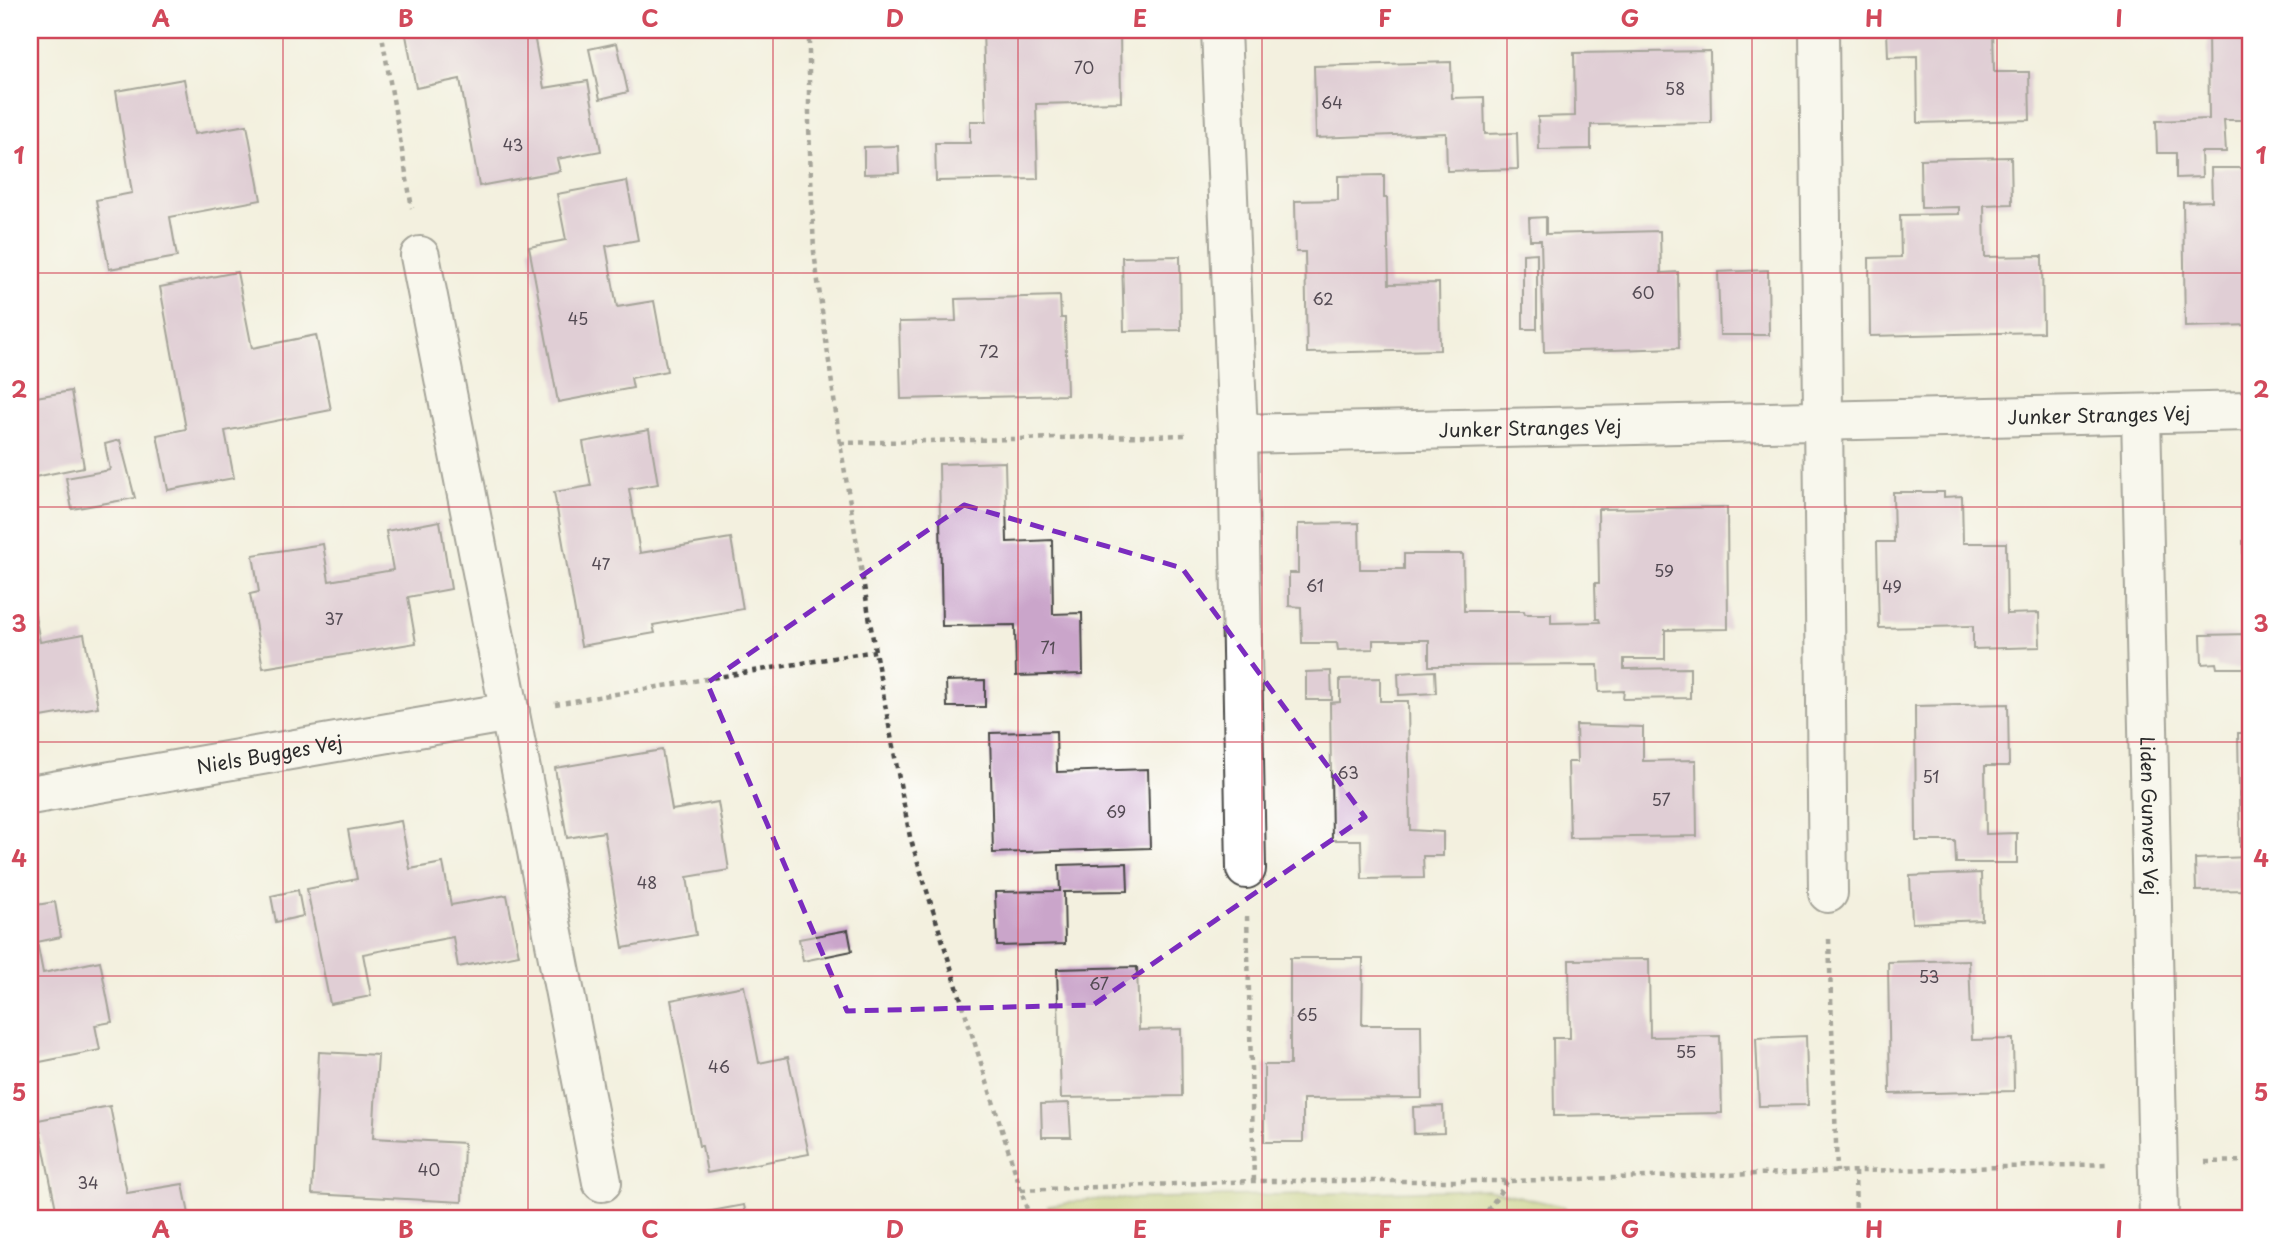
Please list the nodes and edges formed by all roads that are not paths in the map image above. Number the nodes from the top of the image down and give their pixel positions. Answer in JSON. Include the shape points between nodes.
{"nodes":[{"id":1,"x":1221,"y":30,"type":"edge"},
{"id":2,"x":1819,"y":30,"type":"edge"},
{"id":3,"x":420,"y":256,"type":"road end"},
{"id":4,"x":2250,"y":411,"type":"edge"},
{"id":5,"x":2141,"y":414,"type":"junction"},
{"id":6,"x":1823,"y":421,"type":"junction"},
{"id":7,"x":1238,"y":434,"type":"junction"},
{"id":8,"x":510,"y":712,"type":"junction"},
{"id":9,"x":30,"y":795,"type":"edge"},
{"id":10,"x":1246,"y":869,"type":"road end"},
{"id":11,"x":1828,"y":893,"type":"road end"},
{"id":12,"x":601,"y":1182,"type":"dead end"},
{"id":13,"x":2159,"y":1219,"type":"edge"}],
"edges":[{"from":1,"to":7,"type":"street"},
{"from":2,"to":6,"type":"street"},
{"from":3,"to":8,"type":"street"},
{"from":4,"to":5,"type":"street","name":"Junker Stranges Vej"},
{"from":5,"to":6,"type":"street","name":"Junker Stranges Vej"},
{"from":5,"to":13,"type":"street","name":"Liden Gunvers Vej"},
{"from":6,"to":7,"type":"street","name":"Junker Stranges Vej"},
{"from":6,"to":11,"type":"street"},
{"from":7,"to":10,"type":"street"},
{"from":8,"to":9,"type":"street","name":"Niels Bugges Vej"},
{"from":8,"to":12,"type":"street"}]}
